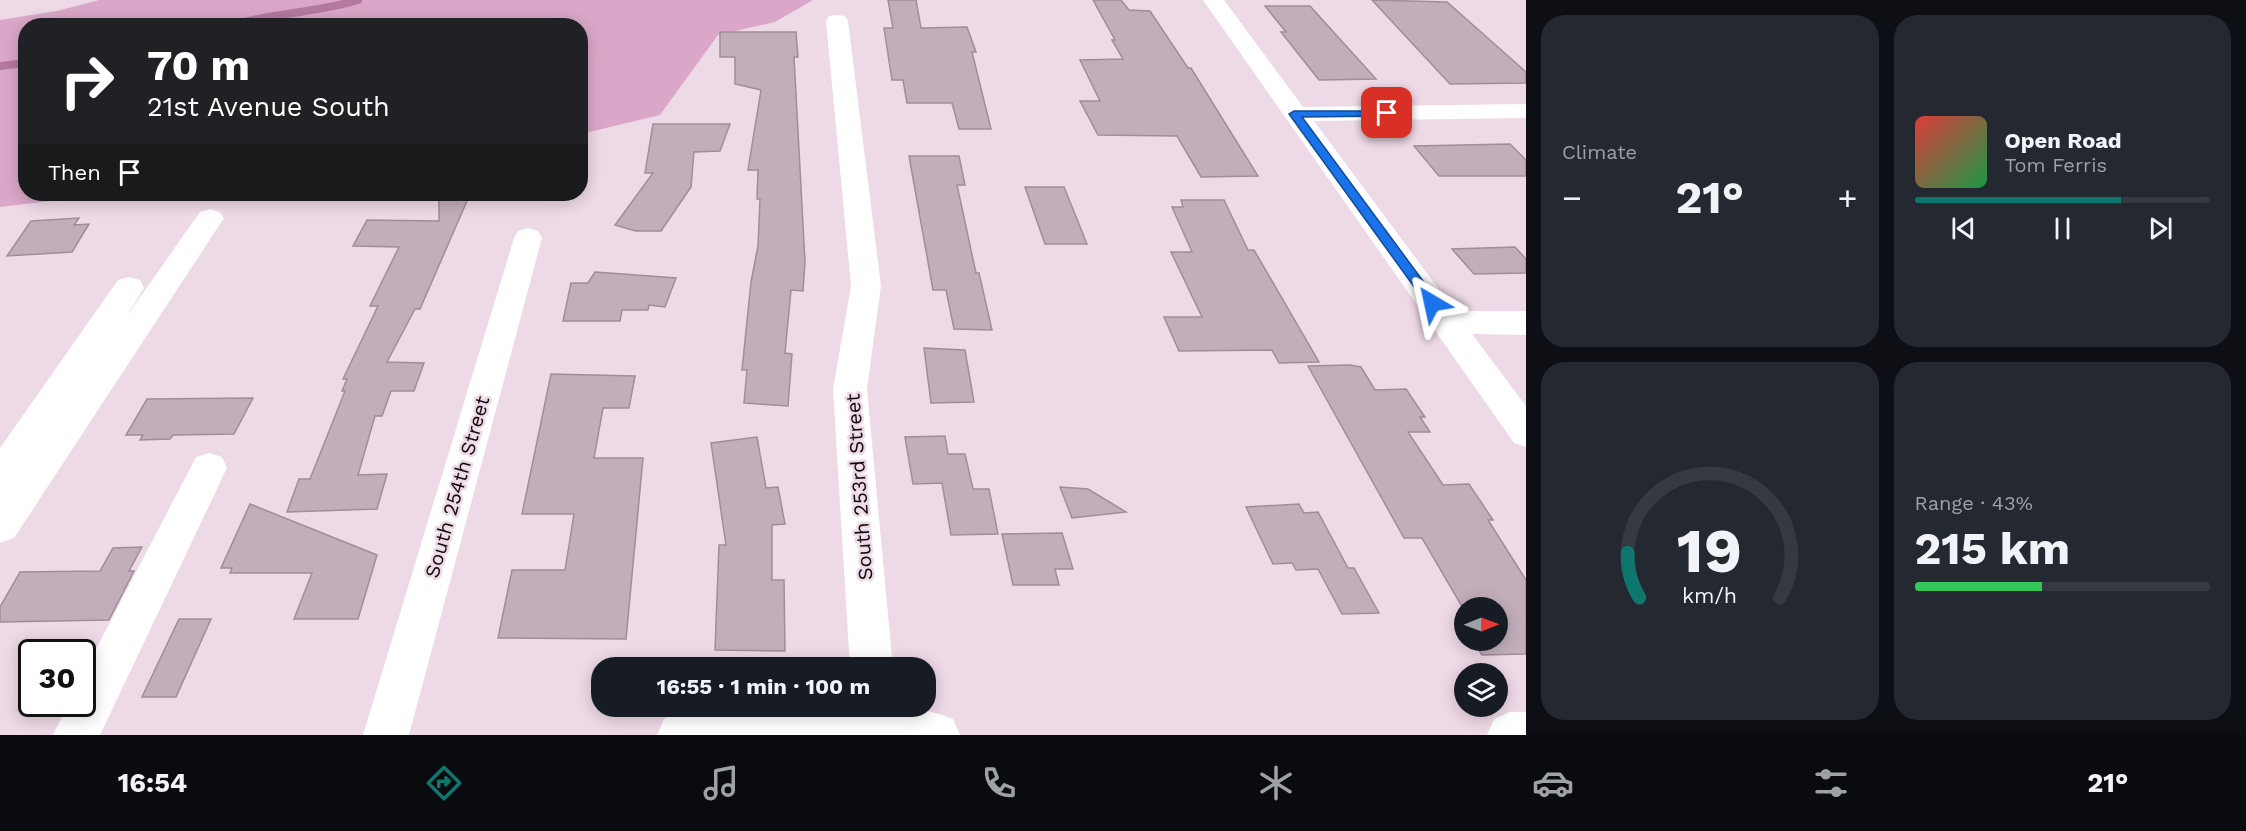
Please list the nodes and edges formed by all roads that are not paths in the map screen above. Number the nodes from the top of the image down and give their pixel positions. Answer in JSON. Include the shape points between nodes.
{"nodes":[{"id":1,"x":1213,"y":0,"type":"edge"},
{"id":2,"x":837,"y":21,"type":"dead end"},
{"id":3,"x":1526,"y":111,"type":"edge"},
{"id":4,"x":1294,"y":114,"type":"junction"},
{"id":5,"x":210,"y":218,"type":"dead end"},
{"id":6,"x":528,"y":238,"type":"dead end"},
{"id":7,"x":129,"y":288,"type":"dead end"},
{"id":8,"x":1446,"y":322,"type":"junction"},
{"id":9,"x":1526,"y":323,"type":"edge"},
{"id":10,"x":1526,"y":434,"type":"edge"},
{"id":11,"x":209,"y":468,"type":"dead end"},
{"id":12,"x":0,"y":477,"type":"edge"},
{"id":13,"x":0,"y":526,"type":"edge"},
{"id":14,"x":871,"y":657,"type":"edge"},
{"id":15,"x":856,"y":717,"type":"edge"},
{"id":16,"x":882,"y":717,"type":"edge"},
{"id":17,"x":76,"y":735,"type":"edge"},
{"id":18,"x":386,"y":735,"type":"edge"},
{"id":19,"x":680,"y":735,"type":"edge"},
{"id":20,"x":937,"y":735,"type":"edge"},
{"id":21,"x":1510,"y":735,"type":"edge"},
{"id":22,"x":1526,"y":735,"type":"edge"}],
"edges":[{"from":1,"to":4,"type":"street"},
{"from":2,"to":14,"type":"street","name":"South 253rd Street","via":[[866,286],[850,389]]},
{"from":3,"to":4,"type":"street"},
{"from":4,"to":8,"type":"street"},
{"from":5,"to":13,"type":"street"},
{"from":6,"to":18,"type":"street","name":"South 254th Street"},
{"from":7,"to":12,"type":"street"},
{"from":8,"to":9,"type":"street"},
{"from":8,"to":10,"type":"street"},
{"from":11,"to":17,"type":"street"},
{"from":15,"to":19,"type":"street"},
{"from":16,"to":20,"type":"street"},
{"from":21,"to":22,"type":"street"}]}
